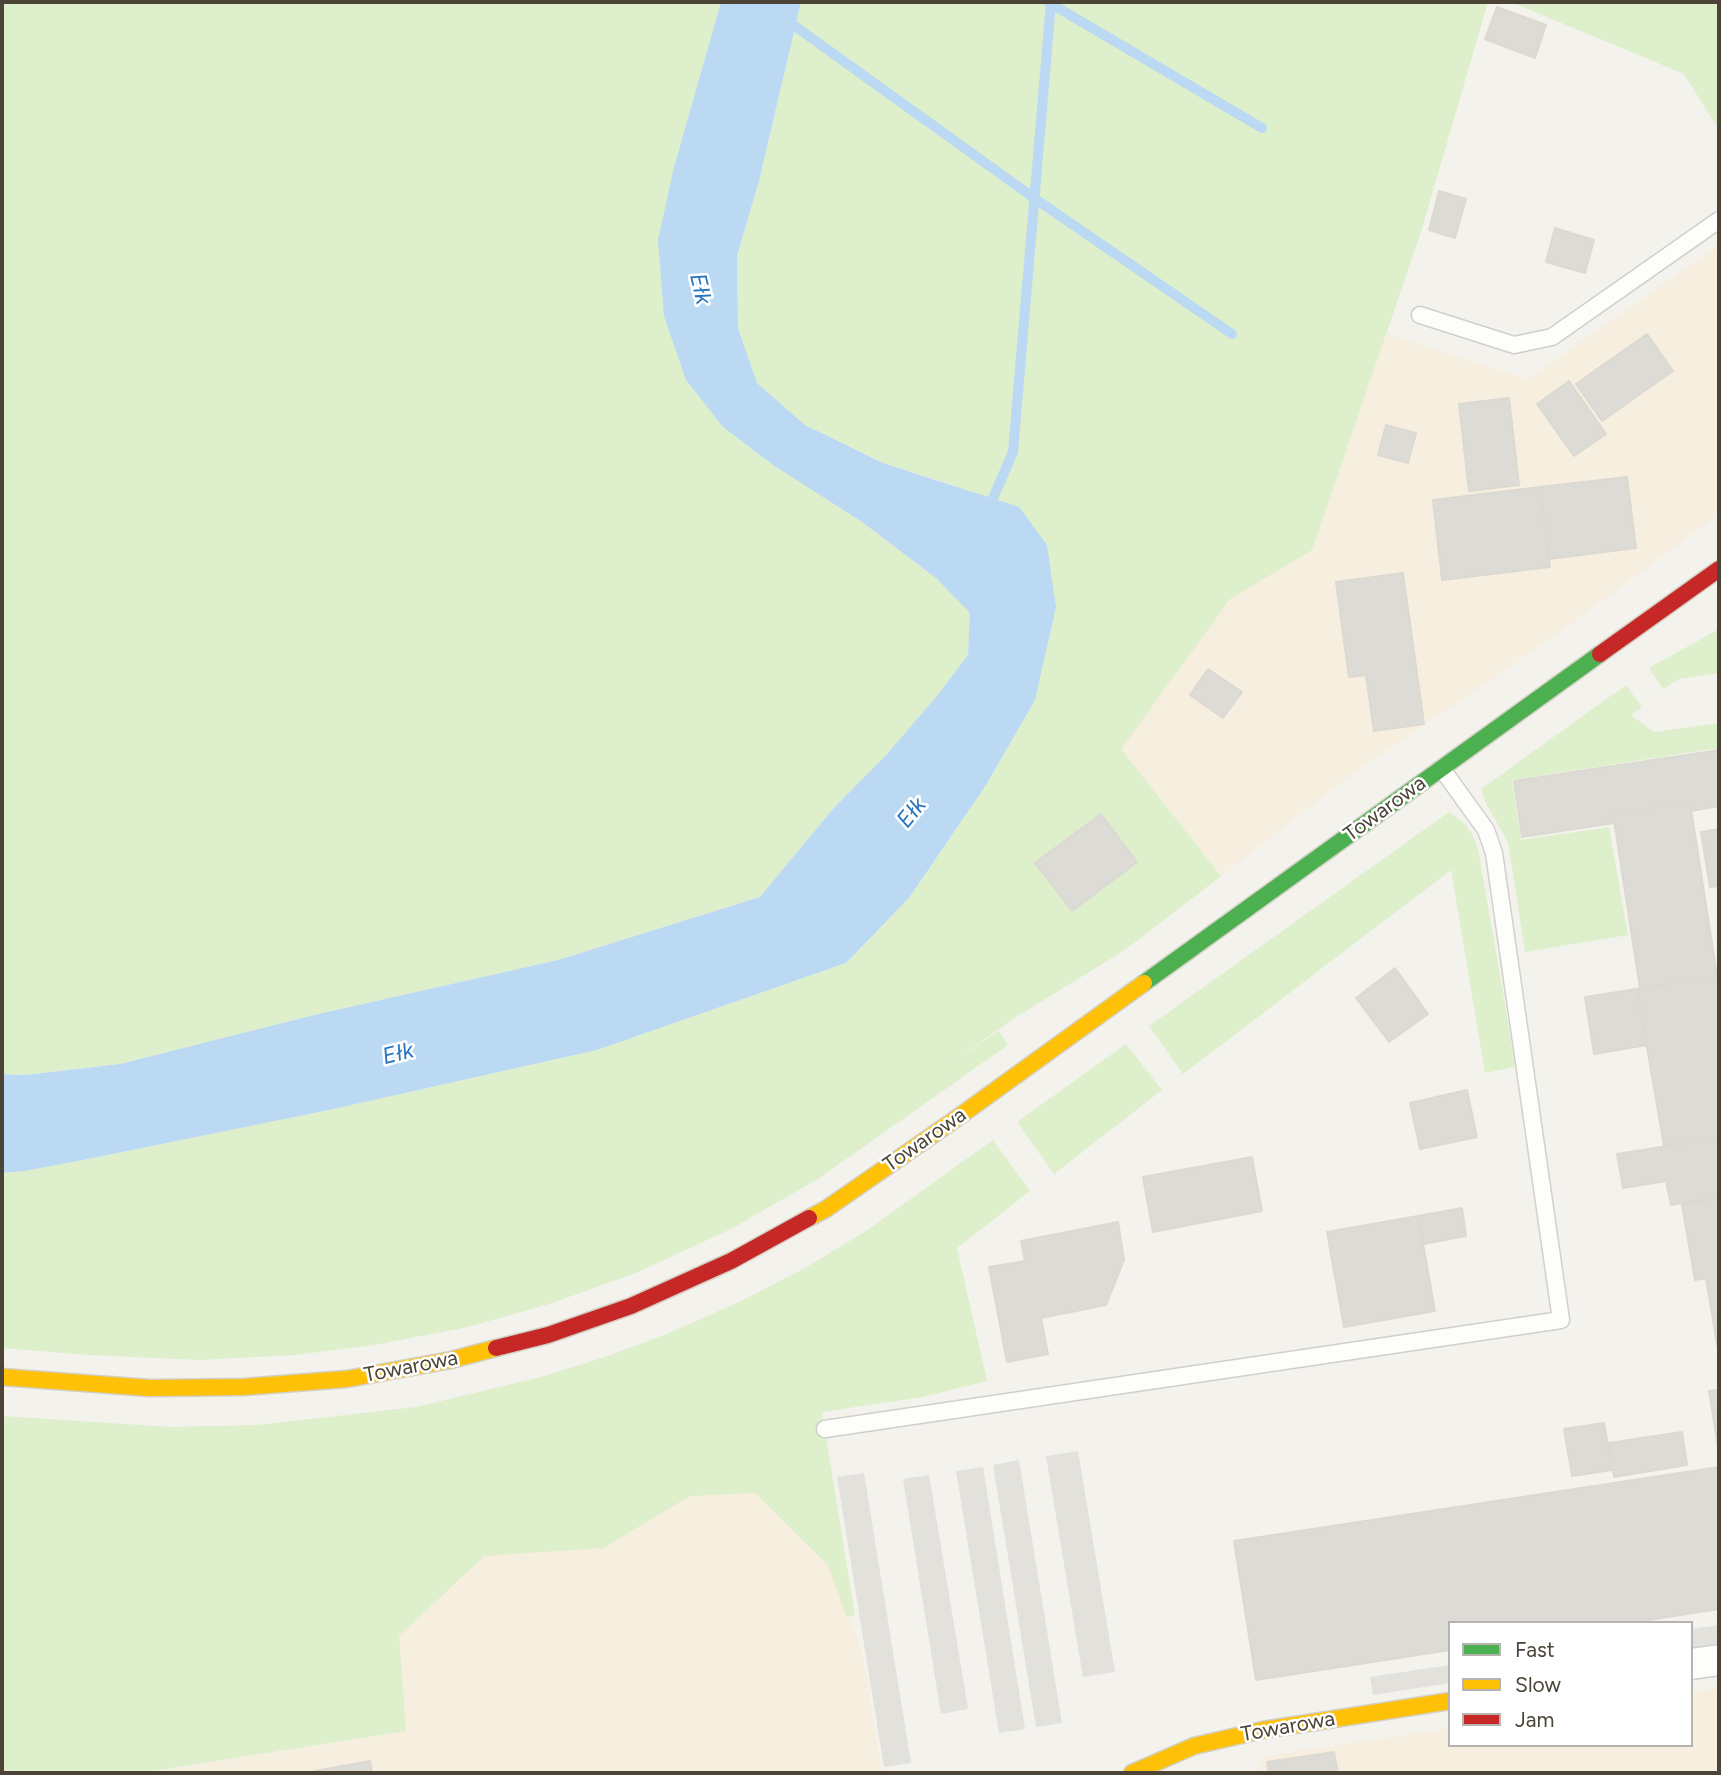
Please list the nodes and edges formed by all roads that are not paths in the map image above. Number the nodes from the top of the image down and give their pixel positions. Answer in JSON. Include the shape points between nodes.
{"nodes":[{"id":1,"x":1719,"y":220,"type":"edge"},
{"id":2,"x":1420,"y":315,"type":"dead end"},
{"id":3,"x":1719,"y":569,"type":"edge"},
{"id":4,"x":1442,"y":769,"type":"junction"},
{"id":5,"x":2,"y":1377,"type":"edge"},
{"id":6,"x":825,"y":1429,"type":"dead end"},
{"id":7,"x":1719,"y":1660,"type":"edge"},
{"id":8,"x":1693,"y":1664,"type":"edge"},
{"id":9,"x":1448,"y":1701,"type":"edge"},
{"id":10,"x":1132,"y":1773,"type":"edge"}],
"edges":[{"from":1,"to":2,"type":"lane","via":[[1552,337],[1514,345]]},
{"from":3,"to":4,"type":"street","name":"Towarowa"},
{"from":4,"to":5,"type":"street","name":"Towarowa","via":[[826,1209],[731,1261],[631,1306],[548,1335],[451,1360],[347,1378],[243,1387],[150,1388]]},
{"from":4,"to":6,"type":"lane","via":[[1486,830],[1494,853],[1561,1320]]},
{"from":7,"to":8,"type":"street"},
{"from":9,"to":10,"type":"street","name":"Towarowa","via":[[1263,1730],[1194,1746]]}]}
